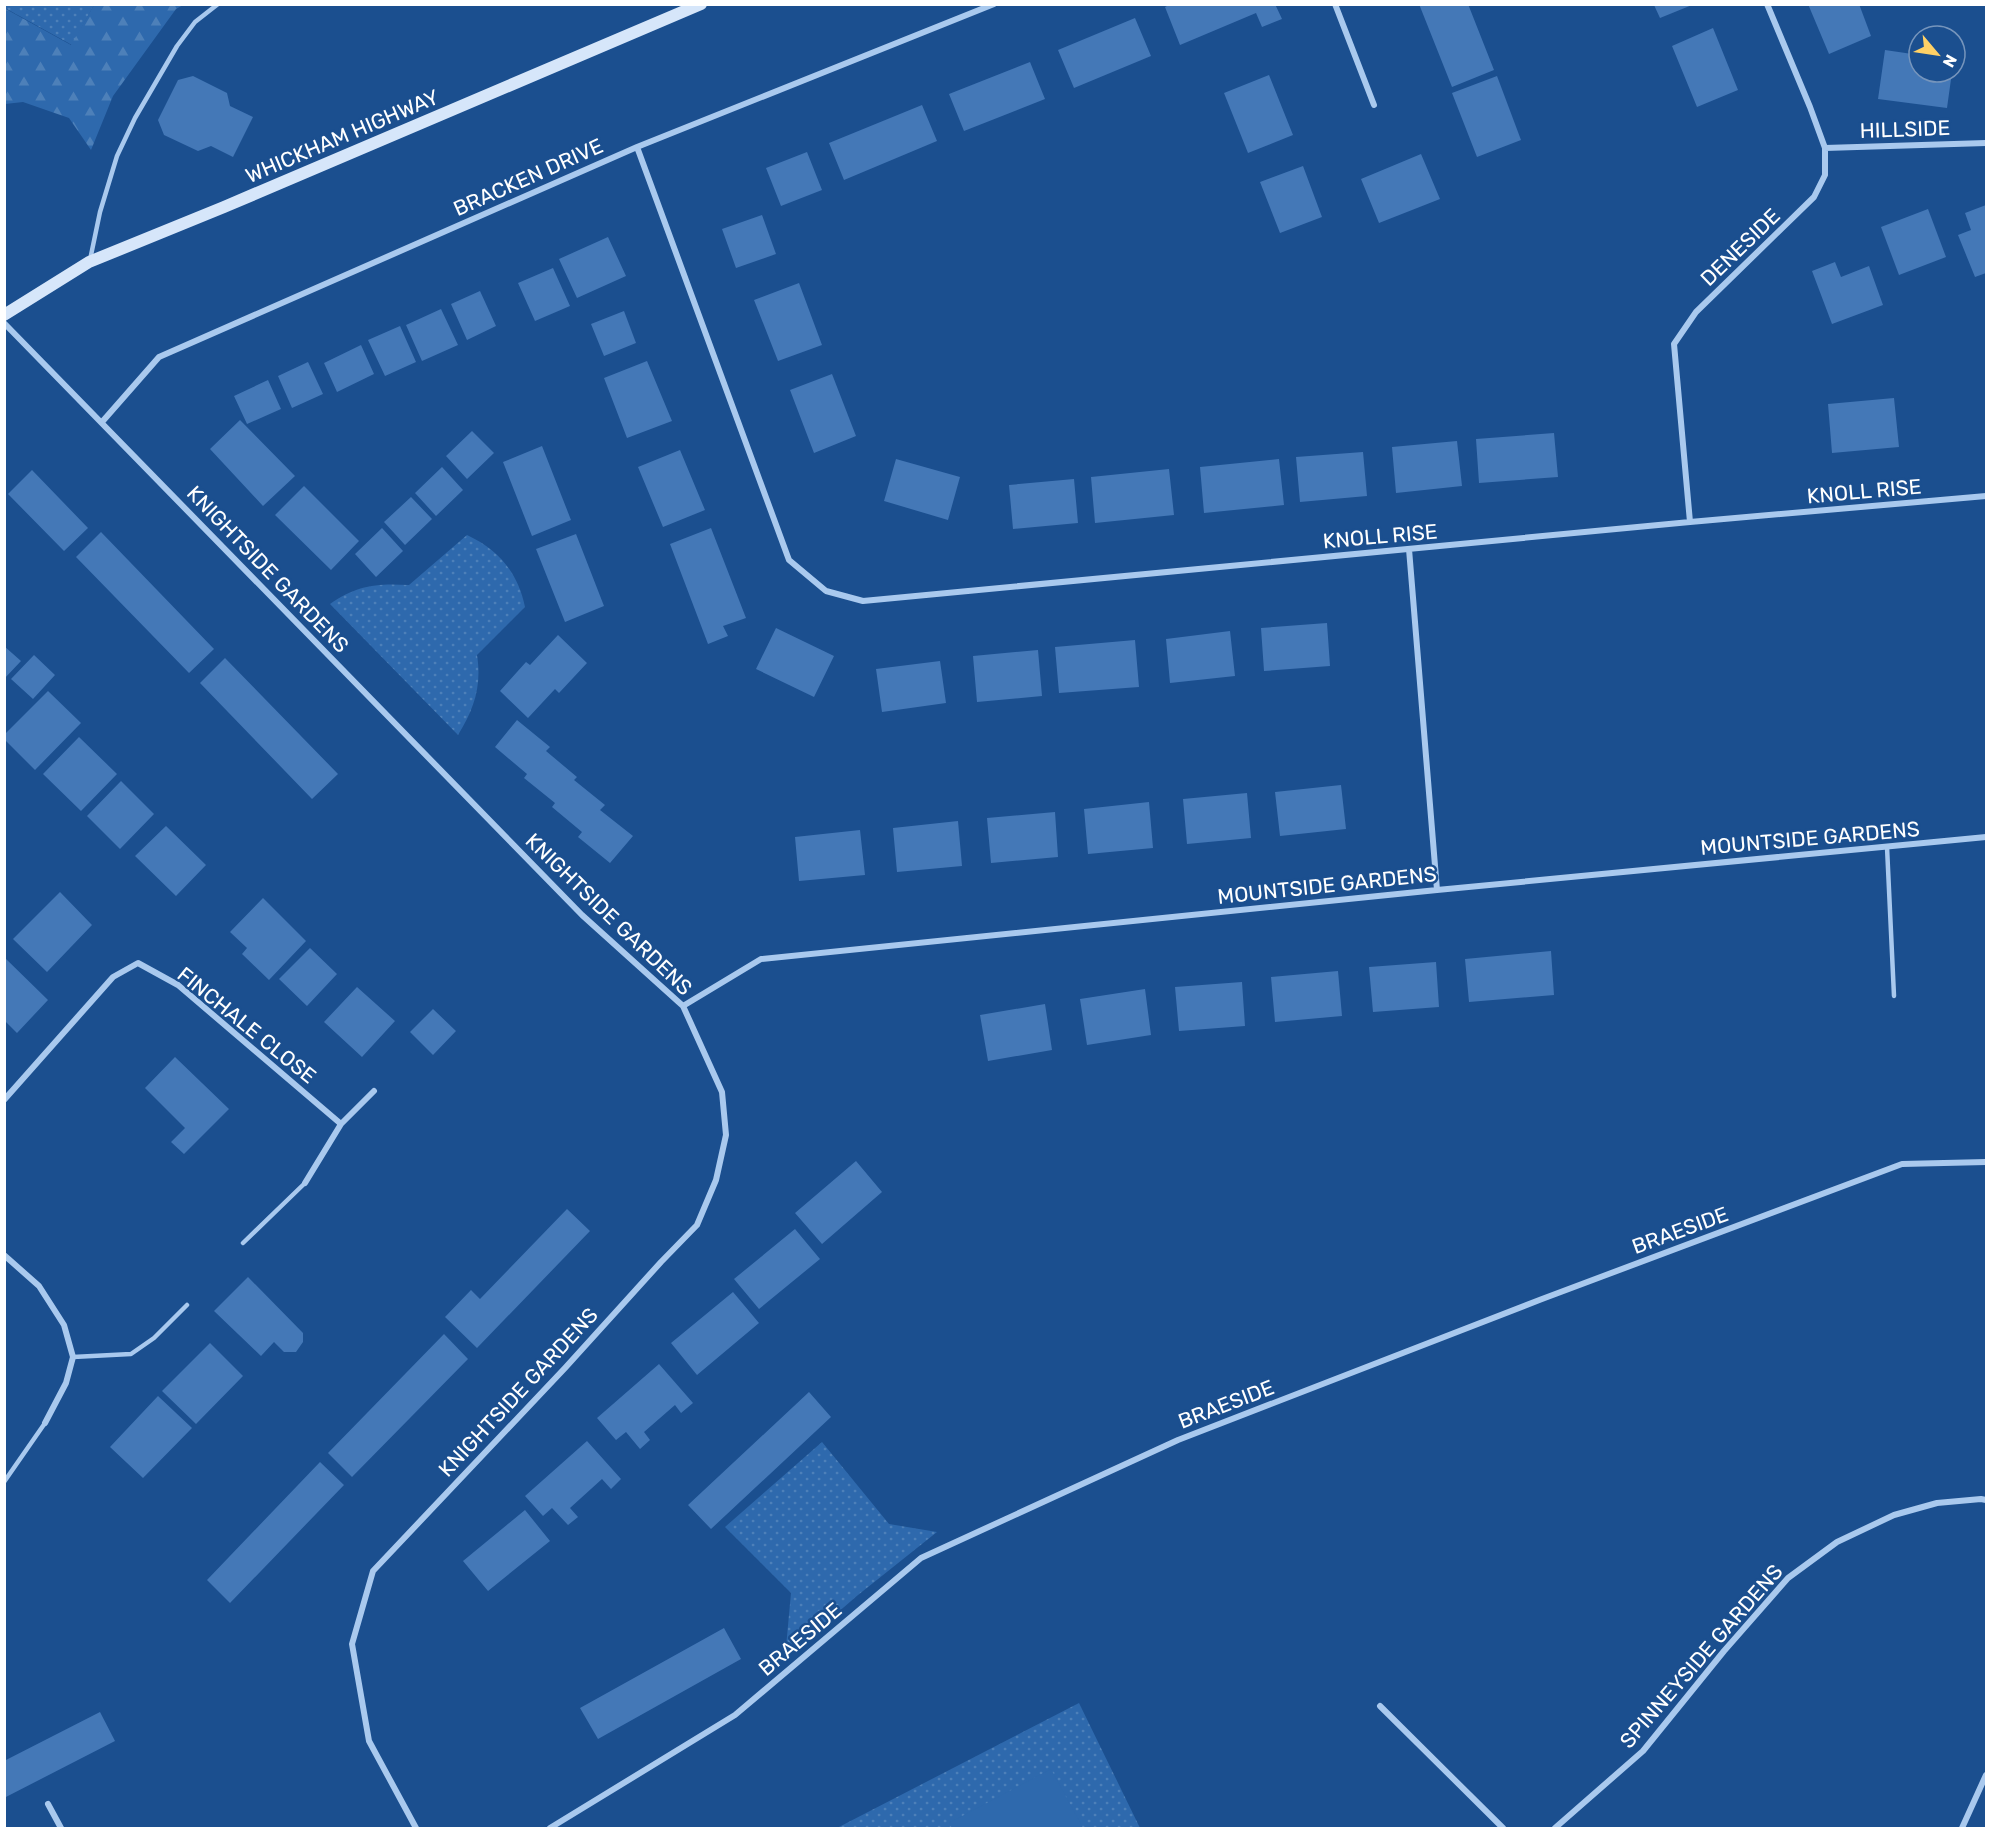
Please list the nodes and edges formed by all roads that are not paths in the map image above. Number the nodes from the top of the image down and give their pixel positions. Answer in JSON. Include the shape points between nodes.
{"nodes":[{"id":1,"x":218,"y":4,"type":"edge"},
{"id":2,"x":702,"y":4,"type":"edge"},
{"id":3,"x":994,"y":4,"type":"edge"},
{"id":4,"x":1335,"y":4,"type":"edge"},
{"id":5,"x":1767,"y":4,"type":"edge"},
{"id":6,"x":1374,"y":105,"type":"dead end"},
{"id":7,"x":1986,"y":143,"type":"edge"},
{"id":8,"x":637,"y":147,"type":"junction"},
{"id":9,"x":1825,"y":148,"type":"junction"},
{"id":10,"x":89,"y":262,"type":"junction"},
{"id":11,"x":4,"y":315,"type":"edge"},
{"id":12,"x":4,"y":323,"type":"edge"},
{"id":13,"x":102,"y":422,"type":"junction"},
{"id":14,"x":1986,"y":496,"type":"edge"},
{"id":15,"x":1690,"y":522,"type":"junction"},
{"id":16,"x":1409,"y":549,"type":"junction"},
{"id":17,"x":1986,"y":837,"type":"edge"},
{"id":18,"x":1887,"y":847,"type":"junction"},
{"id":19,"x":1437,"y":890,"type":"junction"},
{"id":20,"x":1894,"y":996,"type":"dead end"},
{"id":21,"x":683,"y":1006,"type":"junction"},
{"id":22,"x":374,"y":1091,"type":"dead end"},
{"id":23,"x":4,"y":1100,"type":"edge"},
{"id":24,"x":341,"y":1124,"type":"junction"},
{"id":25,"x":1986,"y":1162,"type":"edge"},
{"id":26,"x":305,"y":1183,"type":"joint"},
{"id":27,"x":243,"y":1243,"type":"dead end"},
{"id":28,"x":4,"y":1255,"type":"edge"},
{"id":29,"x":188,"y":1305,"type":"dead end"},
{"id":30,"x":74,"y":1357,"type":"junction"},
{"id":31,"x":45,"y":1423,"type":"joint"},
{"id":32,"x":4,"y":1482,"type":"edge"},
{"id":33,"x":1986,"y":1500,"type":"edge"},
{"id":34,"x":1380,"y":1706,"type":"dead end"},
{"id":35,"x":1986,"y":1775,"type":"edge"},
{"id":36,"x":48,"y":1804,"type":"dead end"},
{"id":37,"x":61,"y":1828,"type":"edge"},
{"id":38,"x":416,"y":1828,"type":"edge"},
{"id":39,"x":550,"y":1828,"type":"edge"},
{"id":40,"x":1503,"y":1828,"type":"edge"},
{"id":41,"x":1555,"y":1828,"type":"edge"},
{"id":42,"x":1962,"y":1828,"type":"edge"}],
"edges":[{"from":1,"to":10,"type":"lane","via":[[195,22],[177,46],[135,118],[117,156]]},
{"from":2,"to":10,"type":"main road","name":"WHICKHAM HIGHWAY"},
{"from":3,"to":8,"type":"street","name":"BRACKEN DRIVE"},
{"from":4,"to":6,"type":"street"},
{"from":5,"to":9,"type":"street","name":"DENESIDE"},
{"from":7,"to":9,"type":"street","name":"HILLSIDE"},
{"from":8,"to":13,"type":"street","name":"BRACKEN DRIVE","via":[[159,357]]},
{"from":8,"to":16,"type":"street","name":"KNOLL RISE","via":[[789,560],[826,591],[863,601]]},
{"from":9,"to":15,"type":"street","name":"DENESIDE","via":[[1825,176],[1815,197],[1696,312],[1674,344]]},
{"from":10,"to":11,"type":"main road","name":"WHICKHAM HIGHWAY"},
{"from":12,"to":13,"type":"street","name":"KNIGHTSIDE GARDENS"},
{"from":13,"to":21,"type":"street","name":"KNIGHTSIDE GARDENS","via":[[582,915]]},
{"from":14,"to":15,"type":"street","name":"KNOLL RISE"},
{"from":15,"to":16,"type":"street","name":"KNOLL RISE"},
{"from":16,"to":19,"type":"street"},
{"from":17,"to":18,"type":"street","name":"MOUNTSIDE GARDENS"},
{"from":18,"to":19,"type":"street","name":"MOUNTSIDE GARDENS"},
{"from":18,"to":20,"type":"lane"},
{"from":19,"to":21,"type":"street","name":"MOUNTSIDE GARDENS","via":[[761,959]]},
{"from":21,"to":38,"type":"street","name":"KNIGHTSIDE GARDENS","via":[[722,1092],[726,1135],[716,1180],[697,1226],[373,1571],[352,1644],[369,1741]]},
{"from":22,"to":24,"type":"street"},
{"from":23,"to":24,"type":"street","name":"FINCHALE CLOSE","via":[[113,977],[138,963],[178,985]]},
{"from":24,"to":26,"type":"street"},
{"from":25,"to":39,"type":"street","name":"BRAESIDE","via":[[1902,1164],[1178,1440],[921,1558],[735,1715]]},
{"from":26,"to":27,"type":"lane"},
{"from":28,"to":30,"type":"street","via":[[39,1286],[64,1325]]},
{"from":29,"to":30,"type":"lane","via":[[154,1338],[130,1354]]},
{"from":30,"to":31,"type":"street","via":[[66,1383]]},
{"from":31,"to":32,"type":"lane"},
{"from":33,"to":41,"type":"street","name":"SPINNEYSIDE GARDENS","via":[[1937,1503],[1894,1515],[1837,1542],[1788,1578],[1643,1751]]},
{"from":34,"to":40,"type":"street"},
{"from":35,"to":42,"type":"street"},
{"from":36,"to":37,"type":"street"}]}
